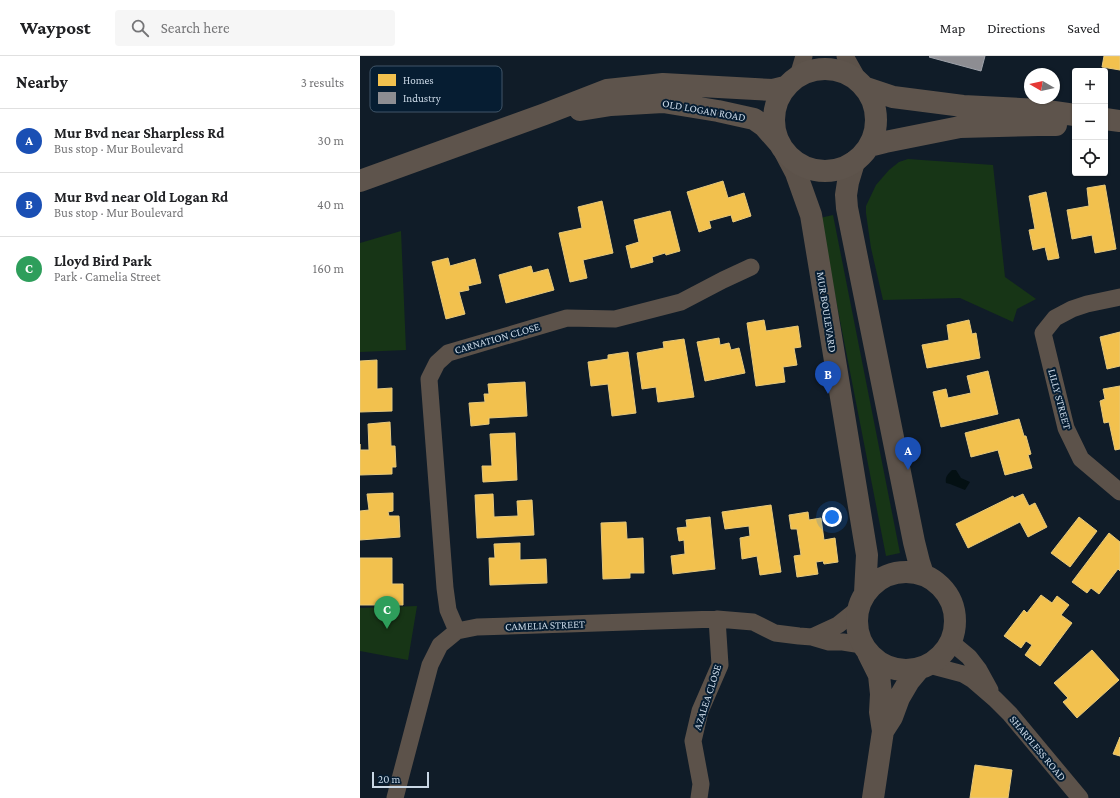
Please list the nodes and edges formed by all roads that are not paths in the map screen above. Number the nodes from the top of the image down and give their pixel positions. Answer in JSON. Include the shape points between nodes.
{"nodes":[{"id":1,"x":845,"y":56,"type":"edge"},
{"id":2,"x":796,"y":73,"type":"edge"},
{"id":3,"x":862,"y":84,"type":"junction"},
{"id":4,"x":545,"y":114,"type":"junction"},
{"id":5,"x":1072,"y":115,"type":"edge"},
{"id":6,"x":1108,"y":120,"type":"edge"},
{"id":7,"x":1120,"y":122,"type":"edge"},
{"id":8,"x":1072,"y":126,"type":"edge"},
{"id":9,"x":1108,"y":127,"type":"edge"},
{"id":10,"x":1120,"y":127,"type":"edge"},
{"id":11,"x":869,"y":146,"type":"junction"},
{"id":12,"x":783,"y":149,"type":"junction"},
{"id":13,"x":854,"y":162,"type":"junction"},
{"id":14,"x":360,"y":180,"type":"edge"},
{"id":15,"x":751,"y":267,"type":"dead end"},
{"id":16,"x":1120,"y":297,"type":"edge"},
{"id":17,"x":1120,"y":492,"type":"edge"},
{"id":18,"x":924,"y":574,"type":"junction"},
{"id":19,"x":861,"y":601,"type":"junction"},
{"id":20,"x":717,"y":619,"type":"junction"},
{"id":21,"x":457,"y":631,"type":"junction"},
{"id":22,"x":812,"y":637,"type":"junction"},
{"id":23,"x":951,"y":642,"type":"junction"},
{"id":24,"x":865,"y":649,"type":"junction"},
{"id":25,"x":924,"y":667,"type":"junction"},
{"id":26,"x":996,"y":699,"type":"junction"},
{"id":27,"x":883,"y":731,"type":"junction"},
{"id":28,"x":395,"y":798,"type":"edge"},
{"id":29,"x":699,"y":798,"type":"edge"},
{"id":30,"x":873,"y":798,"type":"edge"},
{"id":31,"x":1080,"y":798,"type":"edge"}],
"edges":[{"from":1,"to":3,"type":"street"},
{"from":2,"to":3,"type":"main road","via":[[829,68],[845,72]]},
{"from":2,"to":4,"type":"main road","name":"OLD LOGAN ROAD","via":[[773,90],[663,84],[607,90]]},
{"from":2,"to":12,"type":"main road","via":[[778,100],[774,115],[775,131]]},
{"from":3,"to":5,"type":"main road","via":[[893,96],[963,106],[1040,110]]},
{"from":3,"to":11,"type":"main road","via":[[873,101],[876,116],[875,132]]},
{"from":4,"to":12,"type":"main road","name":"OLD LOGAN ROAD","via":[[611,105],[663,102],[754,119],[764,126]]},
{"from":4,"to":14,"type":"main road","name":"OLD LOGAN ROAD"},
{"from":6,"to":7,"type":"main road"},
{"from":8,"to":11,"type":"main road","via":[[960,127]]},
{"from":9,"to":10,"type":"main road"},
{"from":11,"to":13,"type":"main road"},
{"from":12,"to":13,"type":"main road","via":[[797,163],[824,172],[840,169]]},
{"from":12,"to":19,"type":"street","name":"MUR BOULEVARD","via":[[796,174],[811,215],[867,555]]},
{"from":13,"to":18,"type":"street","via":[[846,195],[847,208],[914,542]]},
{"from":15,"to":21,"type":"street","name":"CARNATION CLOSE","via":[[680,302],[615,319],[567,318],[448,353],[437,363],[429,379],[444,588],[448,610]]},
{"from":16,"to":17,"type":"street","name":"LILLY STREET","via":[[1072,309],[1055,318],[1043,333],[1066,428],[1081,459]]},
{"from":18,"to":19,"type":"street","via":[[905,571],[889,574],[875,582]]},
{"from":18,"to":23,"type":"street","via":[[944,588],[951,600],[955,614]]},
{"from":19,"to":22,"type":"street","via":[[838,625]]},
{"from":19,"to":24,"type":"street","via":[[856,621]]},
{"from":20,"to":21,"type":"street","name":"CAMELIA STREET","via":[[477,627]]},
{"from":20,"to":22,"type":"street","name":"CAMELIA STREET","via":[[753,622],[775,633]]},
{"from":20,"to":29,"type":"street","name":"AZALEA CLOSE","via":[[720,665],[700,711],[693,741],[701,784]]},
{"from":21,"to":28,"type":"street","name":"CAMELIA STREET","via":[[440,645],[430,665]]},
{"from":22,"to":24,"type":"street","name":"CAMELIA STREET"},
{"from":23,"to":25,"type":"street","via":[[942,655]]},
{"from":23,"to":26,"type":"street","name":"SHARPLESS ROAD","via":[[969,657]]},
{"from":24,"to":25,"type":"street","via":[[879,662],[891,668],[905,671]]},
{"from":24,"to":27,"type":"street","via":[[879,675]]},
{"from":25,"to":26,"type":"street","name":"SHARPLESS ROAD","via":[[963,674]]},
{"from":25,"to":27,"type":"street","via":[[909,681]]},
{"from":26,"to":31,"type":"street","name":"SHARPLESS ROAD"},
{"from":27,"to":30,"type":"street"}]}
